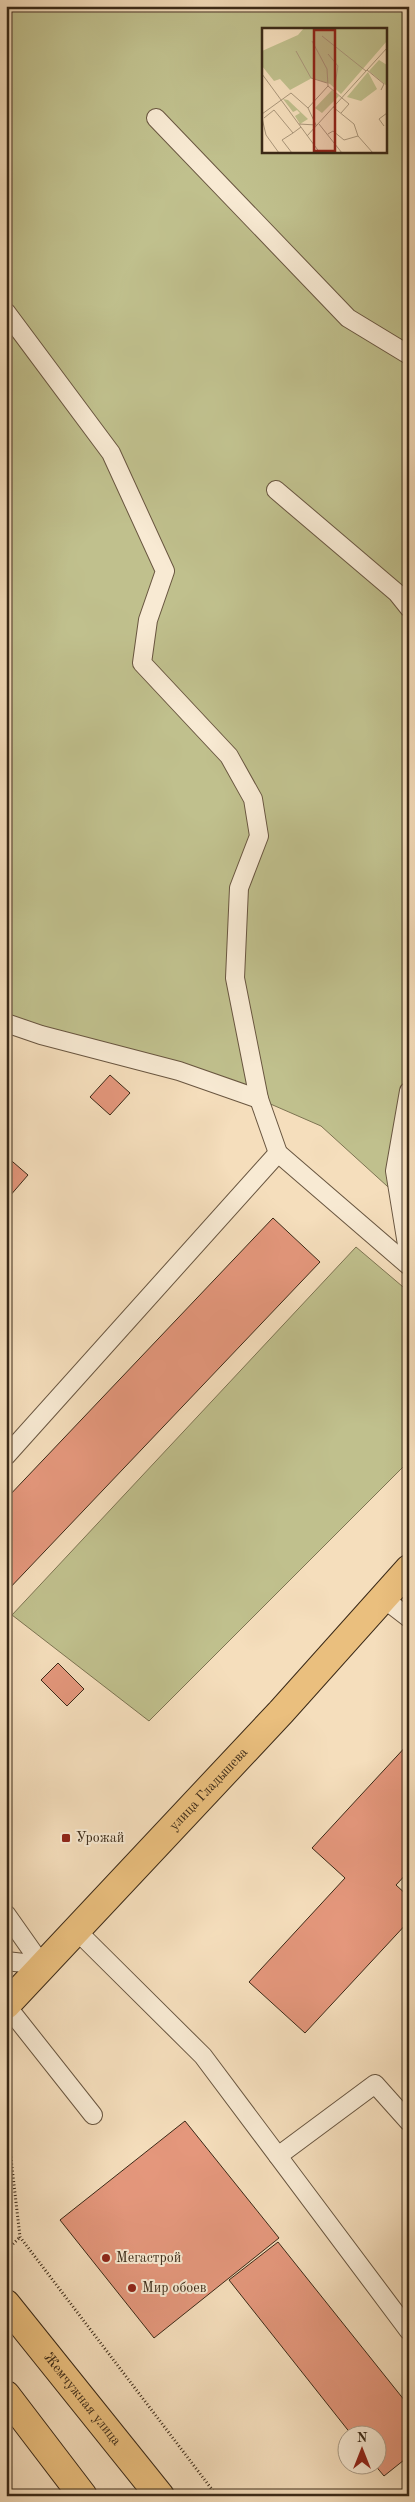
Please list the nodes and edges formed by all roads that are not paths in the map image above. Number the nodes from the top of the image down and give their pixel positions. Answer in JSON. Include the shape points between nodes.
{"nodes":[{"id":1,"x":156,"y":118,"type":"dead end"},
{"id":2,"x":6,"y":312,"type":"edge"},
{"id":3,"x":409,"y":355,"type":"edge"},
{"id":4,"x":276,"y":490,"type":"dead end"},
{"id":5,"x":409,"y":608,"type":"edge"},
{"id":6,"x":6,"y":1023,"type":"edge"},
{"id":7,"x":409,"y":1091,"type":"edge"},
{"id":8,"x":259,"y":1099,"type":"junction"},
{"id":9,"x":278,"y":1153,"type":"junction"},
{"id":10,"x":409,"y":1257,"type":"edge"},
{"id":11,"x":409,"y":1266,"type":"edge"},
{"id":12,"x":6,"y":1456,"type":"edge"},
{"id":13,"x":409,"y":1569,"type":"edge"},
{"id":14,"x":383,"y":1598,"type":"junction"},
{"id":15,"x":409,"y":1618,"type":"edge"},
{"id":16,"x":6,"y":1914,"type":"edge"},
{"id":17,"x":75,"y":1929,"type":"junction"},
{"id":18,"x":6,"y":1961,"type":"edge"},
{"id":19,"x":42,"y":1965,"type":"junction"},
{"id":20,"x":6,"y":2005,"type":"edge"},
{"id":21,"x":92,"y":2115,"type":"dead end"},
{"id":22,"x":409,"y":2122,"type":"edge"},
{"id":23,"x":278,"y":2156,"type":"junction"},
{"id":24,"x":6,"y":2304,"type":"edge"},
{"id":25,"x":409,"y":2331,"type":"edge"},
{"id":26,"x":6,"y":2395,"type":"edge"},
{"id":27,"x":83,"y":2496,"type":"edge"},
{"id":28,"x":160,"y":2496,"type":"edge"}],
"edges":[{"from":1,"to":3,"type":"lane","via":[[348,318]]},
{"from":2,"to":8,"type":"lane","via":[[111,453],[165,571],[148,620],[142,663],[229,756],[253,799],[259,836],[239,888],[235,978]]},
{"from":4,"to":5,"type":"lane","via":[[397,593]]},
{"from":6,"to":8,"type":"lane","via":[[179,1070]]},
{"from":7,"to":10,"type":"lane","via":[[396,1171]]},
{"from":8,"to":9,"type":"lane"},
{"from":9,"to":11,"type":"lane"},
{"from":9,"to":12,"type":"lane"},
{"from":13,"to":14,"type":"main road","name":"улица Гладышева"},
{"from":14,"to":15,"type":"lane"},
{"from":14,"to":17,"type":"main road","name":"улица Гладышева","via":[[281,1712]]},
{"from":16,"to":19,"type":"lane"},
{"from":17,"to":19,"type":"main road","name":"улица Гладышева"},
{"from":17,"to":23,"type":"lane","via":[[202,2056]]},
{"from":18,"to":19,"type":"lane"},
{"from":19,"to":20,"type":"main road","name":"улица Гладышева"},
{"from":20,"to":21,"type":"lane"},
{"from":22,"to":23,"type":"lane","via":[[375,2084]]},
{"from":23,"to":25,"type":"lane"},
{"from":24,"to":28,"type":"main road","name":"Жемчужная улица"},
{"from":26,"to":27,"type":"main road"}]}
